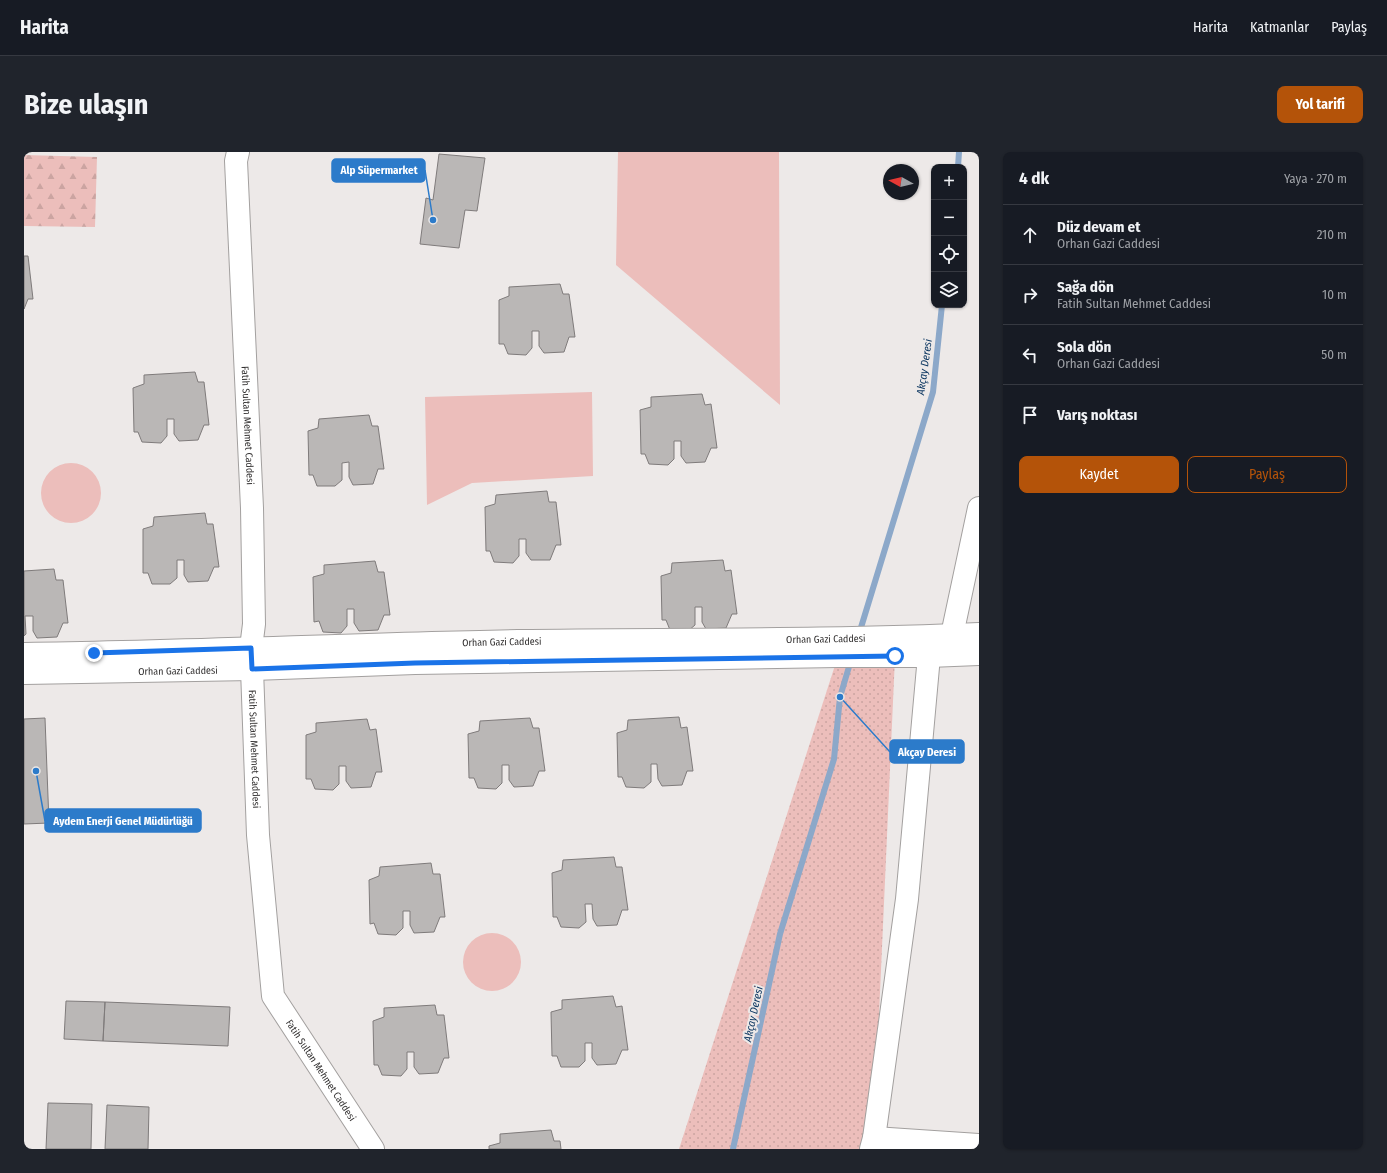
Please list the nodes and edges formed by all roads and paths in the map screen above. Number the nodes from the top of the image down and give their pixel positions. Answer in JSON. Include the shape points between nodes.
{"nodes":[{"id":1,"x":238,"y":152,"type":"edge"},
{"id":2,"x":979,"y":508,"type":"edge"},
{"id":3,"x":979,"y":634,"type":"edge"},
{"id":4,"x":952,"y":635,"type":"junction"},
{"id":5,"x":869,"y":648,"type":"junction"},
{"id":6,"x":24,"y":654,"type":"edge"},
{"id":7,"x":979,"y":654,"type":"edge"},
{"id":8,"x":929,"y":656,"type":"junction"},
{"id":9,"x":252,"y":659,"type":"junction"},
{"id":10,"x":24,"y":673,"type":"edge"},
{"id":11,"x":872,"y":1143,"type":"edge"},
{"id":12,"x":979,"y":1145,"type":"edge"},
{"id":13,"x":373,"y":1149,"type":"edge"}],
"edges":[{"from":1,"to":9,"type":"street","name":"Fatih Sultan Mehmet Caddesi","via":[[236,161],[252,508]]},
{"from":2,"to":4,"type":"street"},
{"from":3,"to":4,"type":"street","name":"Orhan Gazi Caddesi"},
{"from":4,"to":5,"type":"street","name":"Orhan Gazi Caddesi"},
{"from":5,"to":8,"type":"street","name":"Orhan Gazi Caddesi"},
{"from":5,"to":9,"type":"street","name":"Orhan Gazi Caddesi","via":[[585,640],[416,643]]},
{"from":6,"to":9,"type":"street","name":"Orhan Gazi Caddesi"},
{"from":7,"to":8,"type":"street","name":"Orhan Gazi Caddesi"},
{"from":8,"to":11,"type":"street","via":[[907,899]]},
{"from":9,"to":10,"type":"street","name":"Orhan Gazi Caddesi"},
{"from":9,"to":13,"type":"street","name":"Fatih Sultan Mehmet Caddesi","via":[[258,835],[273,996]]},
{"from":11,"to":12,"type":"street"}]}
